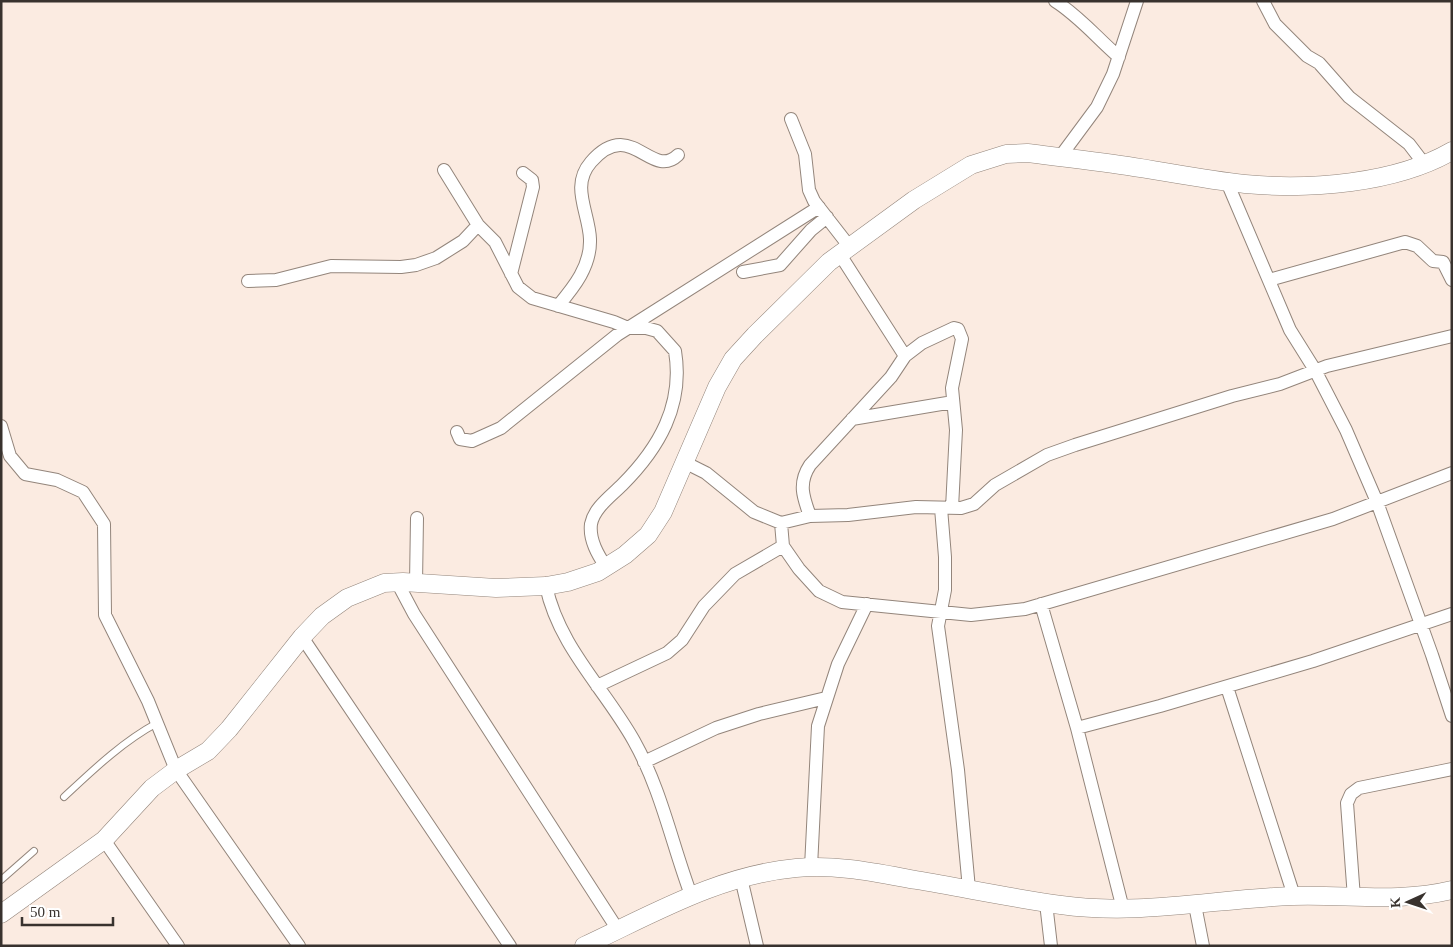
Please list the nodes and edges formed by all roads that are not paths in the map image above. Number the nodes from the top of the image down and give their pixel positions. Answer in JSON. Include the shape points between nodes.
{"nodes":[{"id":1,"x":1055,"y":1,"type":"edge"},
{"id":2,"x":1137,"y":1,"type":"edge"},
{"id":3,"x":1263,"y":1,"type":"edge"},
{"id":4,"x":1119,"y":56,"type":"junction"},
{"id":5,"x":791,"y":119,"type":"dead end"},
{"id":6,"x":1452,"y":151,"type":"edge"},
{"id":7,"x":678,"y":155,"type":"dead end"},
{"id":8,"x":1060,"y":157,"type":"junction"},
{"id":9,"x":1425,"y":165,"type":"junction"},
{"id":10,"x":444,"y":170,"type":"dead end"},
{"id":11,"x":523,"y":173,"type":"dead end"},
{"id":12,"x":1227,"y":182,"type":"junction"},
{"id":13,"x":819,"y":207,"type":"junction"},
{"id":14,"x":827,"y":218,"type":"junction"},
{"id":15,"x":478,"y":225,"type":"junction"},
{"id":16,"x":844,"y":250,"type":"junction"},
{"id":17,"x":1447,"y":260,"type":"edge"},
{"id":18,"x":743,"y":272,"type":"dead end"},
{"id":19,"x":511,"y":274,"type":"junction"},
{"id":20,"x":1268,"y":280,"type":"junction"},
{"id":21,"x":1452,"y":280,"type":"edge"},
{"id":22,"x":248,"y":281,"type":"dead end"},
{"id":23,"x":558,"y":306,"type":"junction"},
{"id":24,"x":628,"y":328,"type":"junction"},
{"id":25,"x":1452,"y":336,"type":"edge"},
{"id":26,"x":905,"y":356,"type":"junction"},
{"id":27,"x":1315,"y":370,"type":"junction"},
{"id":28,"x":953,"y":402,"type":"junction"},
{"id":29,"x":852,"y":419,"type":"junction"},
{"id":30,"x":1,"y":426,"type":"edge"},
{"id":31,"x":456,"y":432,"type":"dead end"},
{"id":32,"x":684,"y":462,"type":"junction"},
{"id":33,"x":1452,"y":473,"type":"edge"},
{"id":34,"x":1377,"y":502,"type":"junction"},
{"id":35,"x":946,"y":508,"type":"junction"},
{"id":36,"x":810,"y":516,"type":"junction"},
{"id":37,"x":417,"y":518,"type":"dead end"},
{"id":38,"x":781,"y":523,"type":"junction"},
{"id":39,"x":784,"y":546,"type":"junction"},
{"id":40,"x":606,"y":567,"type":"junction"},
{"id":41,"x":398,"y":582,"type":"junction"},
{"id":42,"x":416,"y":583,"type":"junction"},
{"id":43,"x":546,"y":586,"type":"junction"},
{"id":44,"x":867,"y":604,"type":"junction"},
{"id":45,"x":1041,"y":604,"type":"junction"},
{"id":46,"x":941,"y":612,"type":"junction"},
{"id":47,"x":1452,"y":614,"type":"edge"},
{"id":48,"x":1420,"y":624,"type":"junction"},
{"id":49,"x":302,"y":637,"type":"junction"},
{"id":50,"x":597,"y":686,"type":"junction"},
{"id":51,"x":1227,"y":686,"type":"junction"},
{"id":52,"x":826,"y":698,"type":"junction"},
{"id":53,"x":1452,"y":716,"type":"edge"},
{"id":54,"x":157,"y":723,"type":"junction"},
{"id":55,"x":1077,"y":728,"type":"junction"},
{"id":56,"x":644,"y":762,"type":"junction"},
{"id":57,"x":1452,"y":769,"type":"edge"},
{"id":58,"x":176,"y":770,"type":"junction"},
{"id":59,"x":64,"y":797,"type":"dead end"},
{"id":60,"x":104,"y":840,"type":"junction"},
{"id":61,"x":34,"y":851,"type":"dead end"},
{"id":62,"x":811,"y":867,"type":"junction"},
{"id":63,"x":741,"y":878,"type":"junction"},
{"id":64,"x":1,"y":880,"type":"edge"},
{"id":65,"x":969,"y":890,"type":"junction"},
{"id":66,"x":1452,"y":890,"type":"edge"},
{"id":67,"x":691,"y":895,"type":"junction"},
{"id":68,"x":1294,"y":896,"type":"junction"},
{"id":69,"x":1354,"y":898,"type":"junction"},
{"id":70,"x":1046,"y":902,"type":"junction"},
{"id":71,"x":1195,"y":905,"type":"junction"},
{"id":72,"x":1123,"y":909,"type":"junction"},
{"id":73,"x":1,"y":914,"type":"edge"},
{"id":74,"x":618,"y":930,"type":"junction"},
{"id":75,"x":178,"y":946,"type":"edge"},
{"id":76,"x":300,"y":946,"type":"edge"},
{"id":77,"x":510,"y":946,"type":"edge"},
{"id":78,"x":584,"y":946,"type":"edge"},
{"id":79,"x":757,"y":946,"type":"edge"},
{"id":80,"x":1051,"y":946,"type":"edge"},
{"id":81,"x":1203,"y":946,"type":"edge"}],
"edges":[{"from":1,"to":4,"type":"street","via":[[1072,12]]},
{"from":2,"to":4,"type":"street"},
{"from":3,"to":9,"type":"street","via":[[1275,24],[1307,56],[1319,63],[1349,97],[1409,144]]},
{"from":4,"to":8,"type":"street","via":[[1097,107]]},
{"from":5,"to":13,"type":"street","via":[[805,154],[809,190]]},
{"from":6,"to":9,"type":"street"},
{"from":7,"to":23,"type":"street","via":[[663,163],[626,144],[613,145],[590,163],[580,195],[590,240],[585,269]]},
{"from":8,"to":12,"type":"street"},
{"from":8,"to":16,"type":"street","via":[[1006,154],[971,165],[914,200]]},
{"from":9,"to":12,"type":"street","via":[[1399,173],[1331,184],[1297,186]]},
{"from":10,"to":15,"type":"street"},
{"from":11,"to":19,"type":"street","via":[[532,180],[533,186]]},
{"from":12,"to":20,"type":"street"},
{"from":13,"to":14,"type":"street"},
{"from":13,"to":24,"type":"street"},
{"from":14,"to":16,"type":"street"},
{"from":14,"to":18,"type":"street","via":[[811,230],[780,265]]},
{"from":15,"to":19,"type":"street","via":[[495,242]]},
{"from":15,"to":22,"type":"street","via":[[462,241],[436,258],[416,265],[331,266],[276,280]]},
{"from":16,"to":26,"type":"street"},
{"from":16,"to":32,"type":"street","via":[[733,359]]},
{"from":17,"to":20,"type":"street","via":[[1433,261],[1417,246],[1404,242]]},
{"from":17,"to":21,"type":"street"},
{"from":19,"to":23,"type":"street","via":[[518,287],[532,298]]},
{"from":20,"to":27,"type":"street","via":[[1290,330]]},
{"from":23,"to":24,"type":"street"},
{"from":24,"to":31,"type":"street","via":[[501,428],[472,441],[460,439]]},
{"from":24,"to":40,"type":"street","via":[[657,331],[668,340],[676,351],[677,384],[667,424],[659,440],[630,477],[598,509],[592,524],[597,552]]},
{"from":25,"to":27,"type":"street"},
{"from":26,"to":28,"type":"street","via":[[922,342],[944,331],[958,329],[962,339],[952,388]]},
{"from":26,"to":29,"type":"street"},
{"from":27,"to":34,"type":"street","via":[[1346,430]]},
{"from":27,"to":35,"type":"street","via":[[1280,384],[1182,411],[1047,455],[995,484],[974,504]]},
{"from":28,"to":29,"type":"street"},
{"from":28,"to":35,"type":"street","via":[[956,430]]},
{"from":29,"to":36,"type":"street","via":[[804,475],[802,492]]},
{"from":30,"to":54,"type":"street","via":[[10,456],[26,474],[57,480],[83,492],[104,524],[106,615]]},
{"from":32,"to":38,"type":"street","via":[[706,473],[754,512]]},
{"from":32,"to":40,"type":"street","via":[[663,512],[648,535]]},
{"from":33,"to":34,"type":"street"},
{"from":34,"to":45,"type":"street","via":[[1333,519]]},
{"from":34,"to":48,"type":"street"},
{"from":35,"to":36,"type":"street","via":[[916,507]]},
{"from":35,"to":46,"type":"street","via":[[945,590]]},
{"from":36,"to":38,"type":"street"},
{"from":37,"to":42,"type":"street"},
{"from":38,"to":39,"type":"street"},
{"from":39,"to":44,"type":"street","via":[[819,591],[842,602]]},
{"from":39,"to":50,"type":"street","via":[[735,574],[704,606],[682,640],[667,653]]},
{"from":40,"to":43,"type":"street","via":[[568,582]]},
{"from":41,"to":42,"type":"street"},
{"from":41,"to":49,"type":"street","via":[[384,583],[347,598],[322,616]]},
{"from":41,"to":74,"type":"street","via":[[414,614]]},
{"from":42,"to":43,"type":"street","via":[[496,588]]},
{"from":43,"to":50,"type":"street","via":[[553,614],[564,637]]},
{"from":44,"to":46,"type":"street"},
{"from":44,"to":52,"type":"street","via":[[838,664]]},
{"from":45,"to":46,"type":"street","via":[[998,614]]},
{"from":45,"to":55,"type":"street"},
{"from":46,"to":65,"type":"street","via":[[938,626],[958,770]]},
{"from":47,"to":48,"type":"street"},
{"from":48,"to":51,"type":"street","via":[[1313,661]]},
{"from":48,"to":53,"type":"street"},
{"from":49,"to":58,"type":"street","via":[[229,729],[208,751]]},
{"from":49,"to":77,"type":"street"},
{"from":50,"to":56,"type":"street","via":[[616,711]]},
{"from":51,"to":55,"type":"street"},
{"from":51,"to":68,"type":"street"},
{"from":52,"to":56,"type":"street","via":[[716,728]]},
{"from":52,"to":62,"type":"street","via":[[816,748]]},
{"from":54,"to":58,"type":"street"},
{"from":54,"to":59,"type":"lane","via":[[117,749]]},
{"from":55,"to":72,"type":"street"},
{"from":56,"to":67,"type":"street"},
{"from":57,"to":69,"type":"street","via":[[1359,788],[1351,794],[1347,808]]},
{"from":58,"to":60,"type":"street","via":[[152,788]]},
{"from":58,"to":76,"type":"street"},
{"from":60,"to":73,"type":"street"},
{"from":60,"to":75,"type":"street"},
{"from":61,"to":64,"type":"lane"},
{"from":62,"to":63,"type":"street"},
{"from":62,"to":65,"type":"street","via":[[883,874]]},
{"from":63,"to":67,"type":"street"},
{"from":63,"to":79,"type":"street"},
{"from":65,"to":70,"type":"street"},
{"from":66,"to":69,"type":"street","via":[[1411,897]]},
{"from":67,"to":74,"type":"street"},
{"from":68,"to":69,"type":"street"},
{"from":68,"to":71,"type":"street"},
{"from":70,"to":72,"type":"street"},
{"from":70,"to":80,"type":"street"},
{"from":71,"to":72,"type":"street"},
{"from":71,"to":81,"type":"street"},
{"from":74,"to":78,"type":"street"}]}
